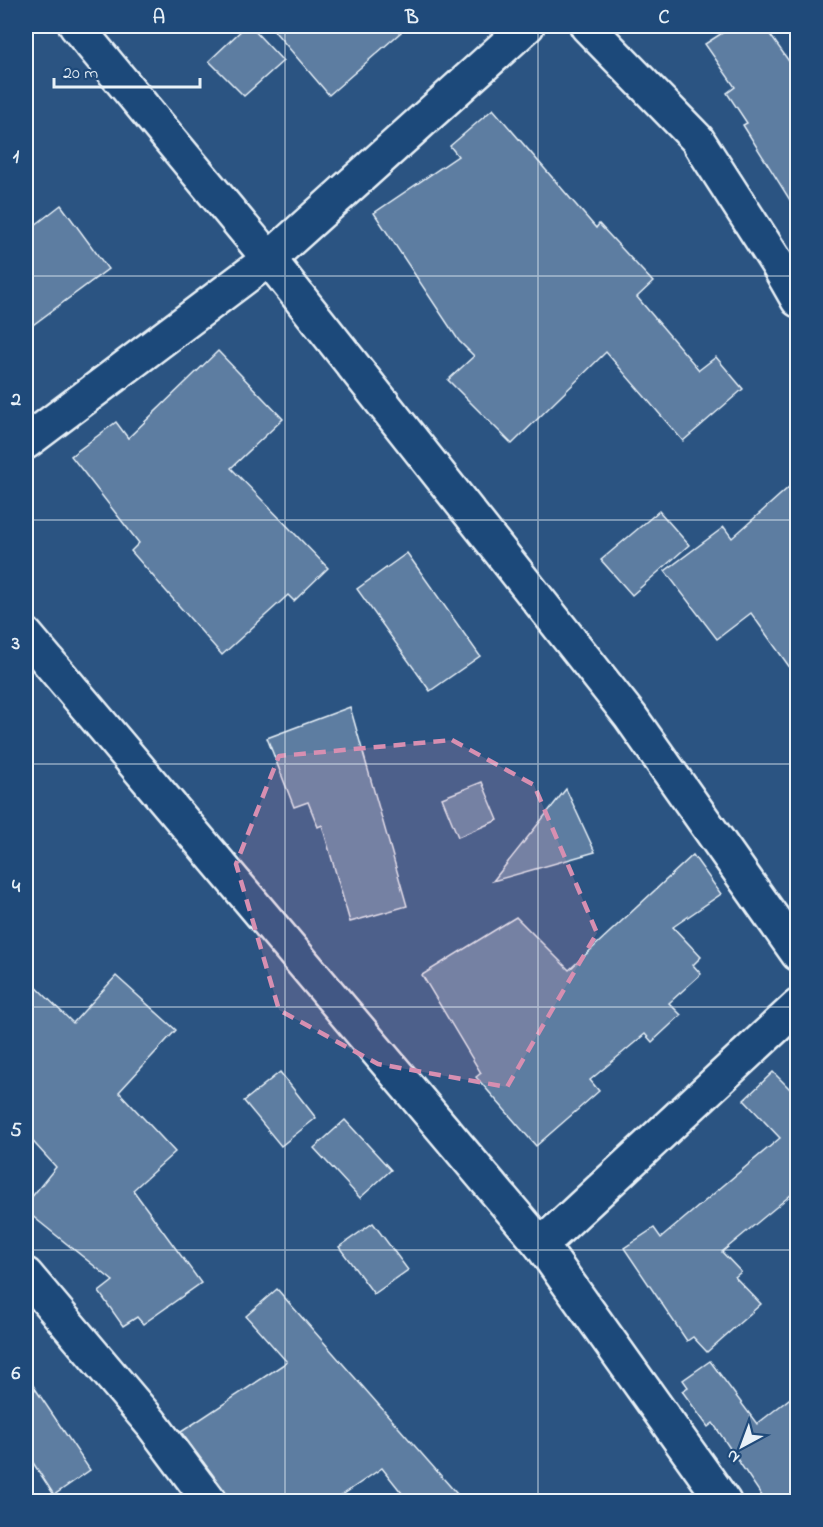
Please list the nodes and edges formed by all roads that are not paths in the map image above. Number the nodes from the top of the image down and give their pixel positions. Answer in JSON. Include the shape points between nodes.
{"nodes":[{"id":1,"x":76,"y":26,"type":"edge"},
{"id":2,"x":526,"y":26,"type":"edge"},
{"id":3,"x":587,"y":26,"type":"edge"},
{"id":4,"x":268,"y":259,"type":"junction"},
{"id":5,"x":798,"y":300,"type":"edge"},
{"id":6,"x":26,"y":442,"type":"edge"},
{"id":7,"x":26,"y":635,"type":"edge"},
{"id":8,"x":798,"y":954,"type":"edge"},
{"id":9,"x":798,"y":1006,"type":"edge"},
{"id":10,"x":541,"y":1245,"type":"junction"},
{"id":11,"x":26,"y":1275,"type":"edge"},
{"id":12,"x":210,"y":1502,"type":"edge"},
{"id":13,"x":724,"y":1502,"type":"edge"}],
"edges":[{"from":1,"to":4,"type":"street"},
{"from":2,"to":4,"type":"street"},
{"from":3,"to":5,"type":"street","via":[[697,139]]},
{"from":4,"to":6,"type":"street"},
{"from":4,"to":8,"type":"street","via":[[630,716]]},
{"from":7,"to":10,"type":"street"},
{"from":9,"to":10,"type":"street"},
{"from":10,"to":13,"type":"street"},
{"from":11,"to":12,"type":"street","via":[[151,1423]]}]}
